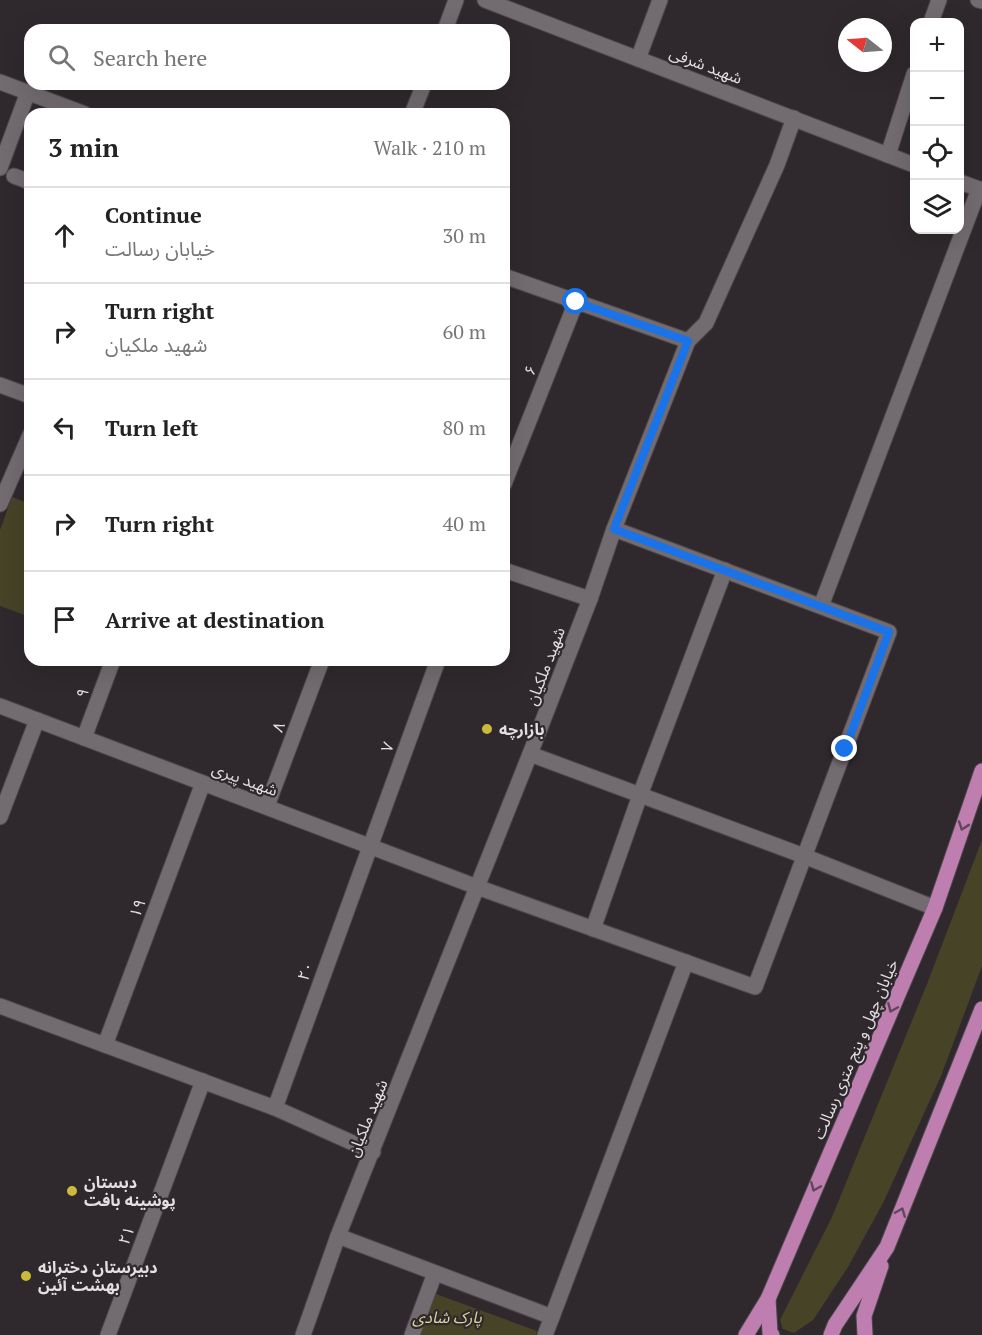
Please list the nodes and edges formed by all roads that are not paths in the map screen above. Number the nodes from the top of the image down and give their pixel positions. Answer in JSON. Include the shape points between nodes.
{"nodes":[{"id":1,"x":456,"y":0,"type":"edge"},
{"id":2,"x":485,"y":0,"type":"edge"},
{"id":3,"x":660,"y":0,"type":"edge"},
{"id":4,"x":939,"y":0,"type":"edge"},
{"id":5,"x":932,"y":18,"type":"edge"},
{"id":6,"x":447,"y":24,"type":"edge"},
{"id":7,"x":638,"y":59,"type":"junction"},
{"id":8,"x":0,"y":82,"type":"edge"},
{"id":9,"x":910,"y":89,"type":"edge"},
{"id":10,"x":422,"y":90,"type":"edge"},
{"id":11,"x":28,"y":92,"type":"junction"},
{"id":12,"x":69,"y":108,"type":"edge"},
{"id":13,"x":414,"y":108,"type":"edge"},
{"id":14,"x":794,"y":118,"type":"junction"},
{"id":15,"x":888,"y":155,"type":"junction"},
{"id":16,"x":910,"y":163,"type":"edge"},
{"id":17,"x":0,"y":168,"type":"edge"},
{"id":18,"x":14,"y":176,"type":"dead end"},
{"id":19,"x":24,"y":180,"type":"edge"},
{"id":20,"x":964,"y":184,"type":"edge"},
{"id":21,"x":981,"y":190,"type":"edge"},
{"id":22,"x":510,"y":278,"type":"edge"},
{"id":23,"x":576,"y":302,"type":"junction"},
{"id":24,"x":688,"y":341,"type":"junction"},
{"id":25,"x":0,"y":385,"type":"edge"},
{"id":26,"x":24,"y":394,"type":"edge"},
{"id":27,"x":24,"y":449,"type":"edge"},
{"id":28,"x":510,"y":469,"type":"edge"},
{"id":29,"x":0,"y":504,"type":"edge"},
{"id":30,"x":614,"y":529,"type":"junction"},
{"id":31,"x":725,"y":570,"type":"junction"},
{"id":32,"x":510,"y":572,"type":"edge"},
{"id":33,"x":590,"y":600,"type":"junction"},
{"id":34,"x":821,"y":606,"type":"junction"},
{"id":35,"x":111,"y":666,"type":"edge"},
{"id":36,"x":320,"y":666,"type":"edge"},
{"id":37,"x":436,"y":666,"type":"edge"},
{"id":38,"x":0,"y":706,"type":"edge"},
{"id":39,"x":37,"y":720,"type":"junction"},
{"id":40,"x":84,"y":738,"type":"junction"},
{"id":41,"x":530,"y":754,"type":"junction"},
{"id":42,"x":982,"y":771,"type":"edge"},
{"id":43,"x":203,"y":783,"type":"junction"},
{"id":44,"x":640,"y":795,"type":"junction"},
{"id":45,"x":267,"y":806,"type":"junction"},
{"id":46,"x":0,"y":816,"type":"edge"},
{"id":47,"x":369,"y":846,"type":"junction"},
{"id":48,"x":804,"y":856,"type":"junction"},
{"id":49,"x":477,"y":887,"type":"junction"},
{"id":50,"x":935,"y":908,"type":"junction"},
{"id":51,"x":593,"y":929,"type":"junction"},
{"id":52,"x":686,"y":962,"type":"junction"},
{"id":53,"x":0,"y":1006,"type":"edge"},
{"id":54,"x":982,"y":1009,"type":"edge"},
{"id":55,"x":105,"y":1045,"type":"junction"},
{"id":56,"x":203,"y":1081,"type":"junction"},
{"id":57,"x":275,"y":1108,"type":"junction"},
{"id":58,"x":373,"y":1152,"type":"junction"},
{"id":59,"x":338,"y":1236,"type":"junction"},
{"id":60,"x":887,"y":1247,"type":"junction"},
{"id":61,"x":435,"y":1273,"type":"junction"},
{"id":62,"x":768,"y":1299,"type":"junction"},
{"id":63,"x":552,"y":1317,"type":"junction"},
{"id":64,"x":830,"y":1332,"type":"edge"},
{"id":65,"x":108,"y":1335,"type":"edge"},
{"id":66,"x":303,"y":1335,"type":"edge"},
{"id":67,"x":412,"y":1335,"type":"edge"},
{"id":68,"x":545,"y":1335,"type":"edge"},
{"id":69,"x":746,"y":1335,"type":"edge"},
{"id":70,"x":772,"y":1335,"type":"edge"},
{"id":71,"x":865,"y":1335,"type":"edge"}],
"edges":[{"from":1,"to":6,"type":"street"},
{"from":2,"to":7,"type":"street","name":"شهید شرفی"},
{"from":3,"to":7,"type":"street"},
{"from":4,"to":5,"type":"street"},
{"from":7,"to":14,"type":"street","name":"شهید شرفی"},
{"from":8,"to":11,"type":"street"},
{"from":9,"to":15,"type":"street"},
{"from":10,"to":13,"type":"street"},
{"from":11,"to":12,"type":"street"},
{"from":11,"to":17,"type":"street"},
{"from":14,"to":15,"type":"street","name":"شهید شرفی"},
{"from":14,"to":24,"type":"street","via":[[706,323]]},
{"from":15,"to":16,"type":"street","name":"شهید شرفی"},
{"from":18,"to":19,"type":"street"},
{"from":20,"to":21,"type":"street"},
{"from":21,"to":34,"type":"street"},
{"from":22,"to":23,"type":"street"},
{"from":23,"to":24,"type":"street"},
{"from":23,"to":28,"type":"street","name":"۶"},
{"from":24,"to":30,"type":"street","name":"شهید ملکیان"},
{"from":25,"to":26,"type":"street"},
{"from":27,"to":29,"type":"street"},
{"from":30,"to":31,"type":"street"},
{"from":30,"to":33,"type":"street","name":"شهید ملکیان"},
{"from":31,"to":34,"type":"street"},
{"from":31,"to":44,"type":"street"},
{"from":32,"to":33,"type":"street"},
{"from":33,"to":41,"type":"street","name":"شهید ملکیان"},
{"from":34,"to":48,"type":"street","via":[[889,632]]},
{"from":35,"to":40,"type":"street","name":"۹"},
{"from":36,"to":45,"type":"street","name":"۸"},
{"from":37,"to":47,"type":"street","name":"۷"},
{"from":38,"to":39,"type":"street","name":"شهید پیری"},
{"from":39,"to":40,"type":"street","name":"شهید پیری"},
{"from":39,"to":46,"type":"street"},
{"from":40,"to":43,"type":"street","name":"شهید پیری"},
{"from":41,"to":44,"type":"street"},
{"from":41,"to":49,"type":"street","name":"شهید ملکیان"},
{"from":42,"to":50,"type":"main road","name":"خیابان چهل و پنج متری رسالت","one_way":true},
{"from":43,"to":45,"type":"street","name":"شهید پیری"},
{"from":43,"to":55,"type":"street","name":"۱۹"},
{"from":44,"to":48,"type":"street"},
{"from":44,"to":51,"type":"street"},
{"from":45,"to":47,"type":"street","name":"شهید پیری"},
{"from":47,"to":49,"type":"street","name":"شهید پیری"},
{"from":47,"to":57,"type":"street","name":"۲۰"},
{"from":48,"to":50,"type":"street"},
{"from":48,"to":52,"type":"street","name":"شهید پیری","via":[[754,987]]},
{"from":49,"to":51,"type":"street","name":"شهید پیری"},
{"from":49,"to":58,"type":"street","name":"شهید ملکیان"},
{"from":50,"to":62,"type":"main road","name":"خیابان چهل و پنج متری رسالت","one_way":true},
{"from":51,"to":52,"type":"street","name":"شهید پیری"},
{"from":52,"to":63,"type":"street"},
{"from":53,"to":55,"type":"street"},
{"from":60,"to":54,"type":"main road","one_way":true},
{"from":55,"to":56,"type":"street"},
{"from":56,"to":57,"type":"street"},
{"from":56,"to":65,"type":"street","name":"۲۱"},
{"from":57,"to":58,"type":"street"},
{"from":58,"to":59,"type":"street","name":"شهید ملکیان"},
{"from":59,"to":61,"type":"street"},
{"from":59,"to":66,"type":"street","name":"شهید ملکیان"},
{"from":60,"to":64,"type":"main road"},
{"from":60,"to":71,"type":"main road","via":[[864,1316]]},
{"from":61,"to":63,"type":"street"},
{"from":61,"to":67,"type":"street"},
{"from":62,"to":69,"type":"main road","name":"خیابان چهل و پنج متری رسالت"},
{"from":62,"to":70,"type":"main road"},
{"from":63,"to":68,"type":"street"}]}
